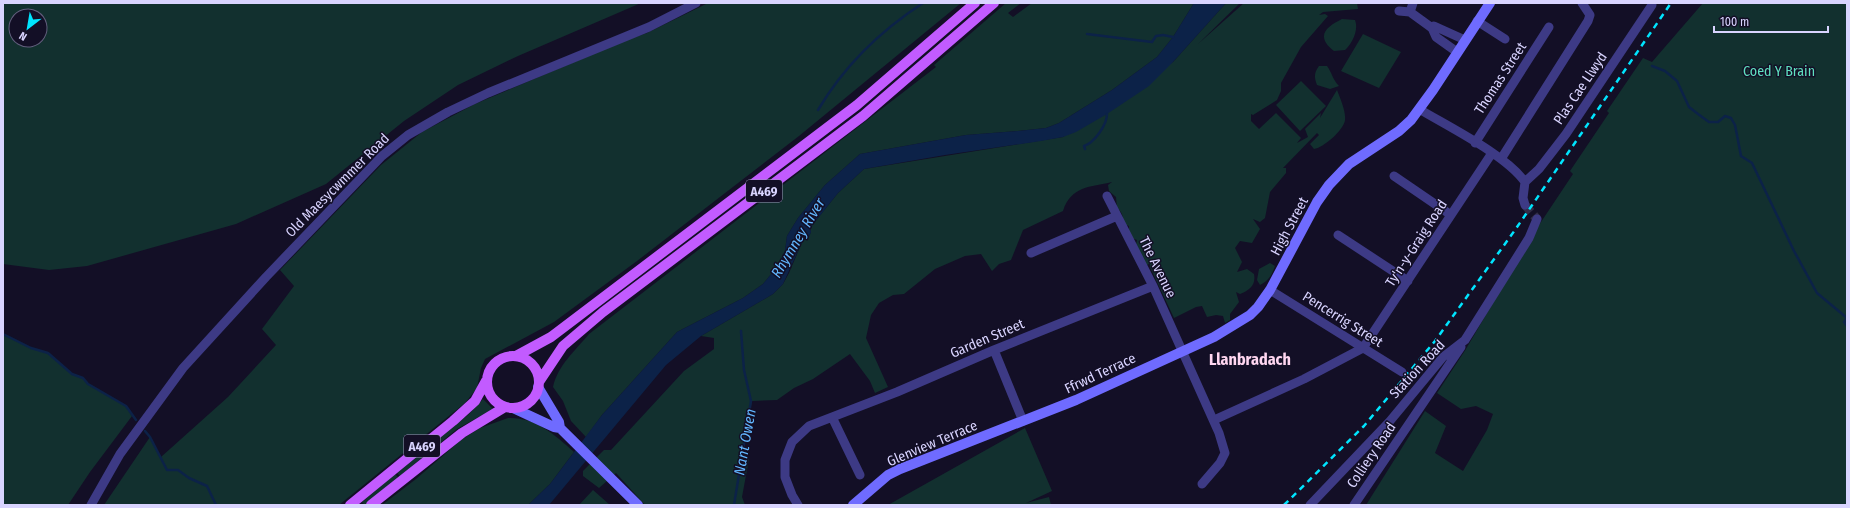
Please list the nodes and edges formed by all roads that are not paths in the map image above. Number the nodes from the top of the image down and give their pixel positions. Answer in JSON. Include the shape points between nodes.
{"nodes":[{"id":1,"x":696,"y":3,"type":"edge"},
{"id":2,"x":975,"y":3,"type":"edge"},
{"id":3,"x":994,"y":3,"type":"edge"},
{"id":4,"x":1490,"y":3,"type":"edge"},
{"id":5,"x":1582,"y":3,"type":"edge"},
{"id":6,"x":1652,"y":5,"type":"dead end"},
{"id":7,"x":1412,"y":7,"type":"edge"},
{"id":8,"x":1399,"y":11,"type":"dead end"},
{"id":9,"x":1477,"y":21,"type":"junction"},
{"id":10,"x":1549,"y":27,"type":"dead end"},
{"id":11,"x":1432,"y":28,"type":"junction"},
{"id":12,"x":1505,"y":39,"type":"dead end"},
{"id":13,"x":1465,"y":40,"type":"junction"},
{"id":14,"x":1457,"y":52,"type":"junction"},
{"id":15,"x":1419,"y":110,"type":"junction"},
{"id":16,"x":1475,"y":143,"type":"junction"},
{"id":17,"x":1492,"y":153,"type":"junction"},
{"id":18,"x":1501,"y":159,"type":"junction"},
{"id":19,"x":1394,"y":176,"type":"dead end"},
{"id":20,"x":1525,"y":182,"type":"junction"},
{"id":21,"x":1108,"y":196,"type":"dead end"},
{"id":22,"x":1525,"y":205,"type":"tunnel mouth"},
{"id":23,"x":1451,"y":215,"type":"junction"},
{"id":24,"x":1118,"y":216,"type":"junction"},
{"id":25,"x":1537,"y":219,"type":"dead end"},
{"id":26,"x":1338,"y":235,"type":"dead end"},
{"id":27,"x":1030,"y":252,"type":"dead end"},
{"id":28,"x":1408,"y":281,"type":"junction"},
{"id":29,"x":1153,"y":286,"type":"junction"},
{"id":30,"x":1270,"y":290,"type":"junction"},
{"id":31,"x":1465,"y":340,"type":"junction"},
{"id":32,"x":1363,"y":348,"type":"junction"},
{"id":33,"x":994,"y":350,"type":"junction"},
{"id":34,"x":1182,"y":350,"type":"junction"},
{"id":35,"x":516,"y":356,"type":"junction"},
{"id":36,"x":1402,"y":372,"type":"dead end"},
{"id":37,"x":486,"y":381,"type":"junction"},
{"id":38,"x":538,"y":384,"type":"junction"},
{"id":39,"x":509,"y":408,"type":"junction"},
{"id":40,"x":832,"y":417,"type":"junction"},
{"id":41,"x":1026,"y":420,"type":"junction"},
{"id":42,"x":1214,"y":420,"type":"junction"},
{"id":43,"x":560,"y":428,"type":"junction"},
{"id":44,"x":860,"y":475,"type":"dead end"},
{"id":45,"x":1202,"y":484,"type":"dead end"},
{"id":46,"x":91,"y":505,"type":"edge"},
{"id":47,"x":350,"y":505,"type":"edge"},
{"id":48,"x":371,"y":505,"type":"edge"},
{"id":49,"x":638,"y":505,"type":"edge"},
{"id":50,"x":798,"y":505,"type":"edge"},
{"id":51,"x":853,"y":505,"type":"edge"},
{"id":52,"x":1310,"y":505,"type":"edge"},
{"id":53,"x":1354,"y":505,"type":"edge"}],
"edges":[{"from":1,"to":46,"type":"street","name":"Old Maesycwmmer Road","via":[[649,27],[448,112],[408,135],[382,156],[183,368],[120,454]]},
{"from":2,"to":35,"type":"main road","number":"A469","via":[[857,105],[551,337]]},
{"from":3,"to":38,"type":"main road","number":"A469","via":[[863,116],[563,346]]},
{"from":4,"to":9,"type":"street","name":"High Street"},
{"from":5,"to":18,"type":"street","via":[[1590,15],[1588,21]]},
{"from":6,"to":20,"type":"street","name":"Plas Cae Llwyd","via":[[1566,134],[1539,169]]},
{"from":7,"to":8,"type":"street"},
{"from":7,"to":11,"type":"street"},
{"from":9,"to":12,"type":"street"},
{"from":9,"to":13,"type":"street","name":"High Street"},
{"from":10,"to":16,"type":"street","name":"Thomas Street"},
{"from":11,"to":13,"type":"street","via":[[1441,28]]},
{"from":11,"to":14,"type":"street","via":[[1436,37]]},
{"from":13,"to":14,"type":"street","name":"High Street"},
{"from":14,"to":15,"type":"street","name":"High Street"},
{"from":15,"to":16,"type":"street"},
{"from":15,"to":30,"type":"street","name":"High Street","via":[[1399,131],[1349,164],[1329,185],[1317,202]]},
{"from":16,"to":17,"type":"street"},
{"from":17,"to":18,"type":"street"},
{"from":17,"to":23,"type":"street","name":"Ty'n-y-Graig Road"},
{"from":18,"to":20,"type":"street"},
{"from":19,"to":23,"type":"street"},
{"from":20,"to":22,"type":"street"},
{"from":21,"to":24,"type":"street","name":"The Avenue"},
{"from":23,"to":28,"type":"street","name":"Ty'n-y-Graig Road"},
{"from":24,"to":27,"type":"street"},
{"from":24,"to":29,"type":"street","name":"The Avenue"},
{"from":25,"to":31,"type":"street","name":"Station Road","via":[[1529,238]]},
{"from":26,"to":28,"type":"street"},
{"from":28,"to":32,"type":"street","name":"Ty'n-y-Graig Road"},
{"from":29,"to":33,"type":"street","name":"Garden Street"},
{"from":29,"to":34,"type":"street","name":"The Avenue"},
{"from":30,"to":32,"type":"street","name":"Pencerrig Street"},
{"from":30,"to":34,"type":"street","name":"High Street","via":[[1258,307],[1238,323],[1214,337]]},
{"from":31,"to":52,"type":"street","name":"Station Road","via":[[1443,357],[1385,426]]},
{"from":31,"to":53,"type":"street","name":"Colliery Road"},
{"from":32,"to":36,"type":"street","name":"Pencerrig Street"},
{"from":32,"to":42,"type":"street","via":[[1304,379]]},
{"from":33,"to":40,"type":"street","name":"Garden Street"},
{"from":33,"to":41,"type":"street"},
{"from":34,"to":41,"type":"street","name":"Ffrwd Terrace","via":[[1076,400]]},
{"from":34,"to":42,"type":"street","name":"The Avenue"},
{"from":35,"to":37,"type":"main road","via":[[504,358],[493,365]]},
{"from":35,"to":38,"type":"main road","via":[[530,362],[538,374]]},
{"from":37,"to":39,"type":"main road","via":[[491,397]]},
{"from":37,"to":47,"type":"main road","number":"A469","via":[[474,401]]},
{"from":38,"to":39,"type":"main road","via":[[535,396],[529,403]]},
{"from":38,"to":43,"type":"street"},
{"from":39,"to":43,"type":"street"},
{"from":39,"to":48,"type":"main road","number":"A469","via":[[462,433]]},
{"from":40,"to":44,"type":"street"},
{"from":40,"to":50,"type":"street","name":"Garden Street","via":[[809,426],[792,442],[788,451],[785,477]]},
{"from":41,"to":51,"type":"street","name":"Glenview Terrace","via":[[900,469],[888,475]]},
{"from":42,"to":45,"type":"street","name":"The Avenue","via":[[1224,452],[1220,463]]},
{"from":43,"to":49,"type":"street"}]}
